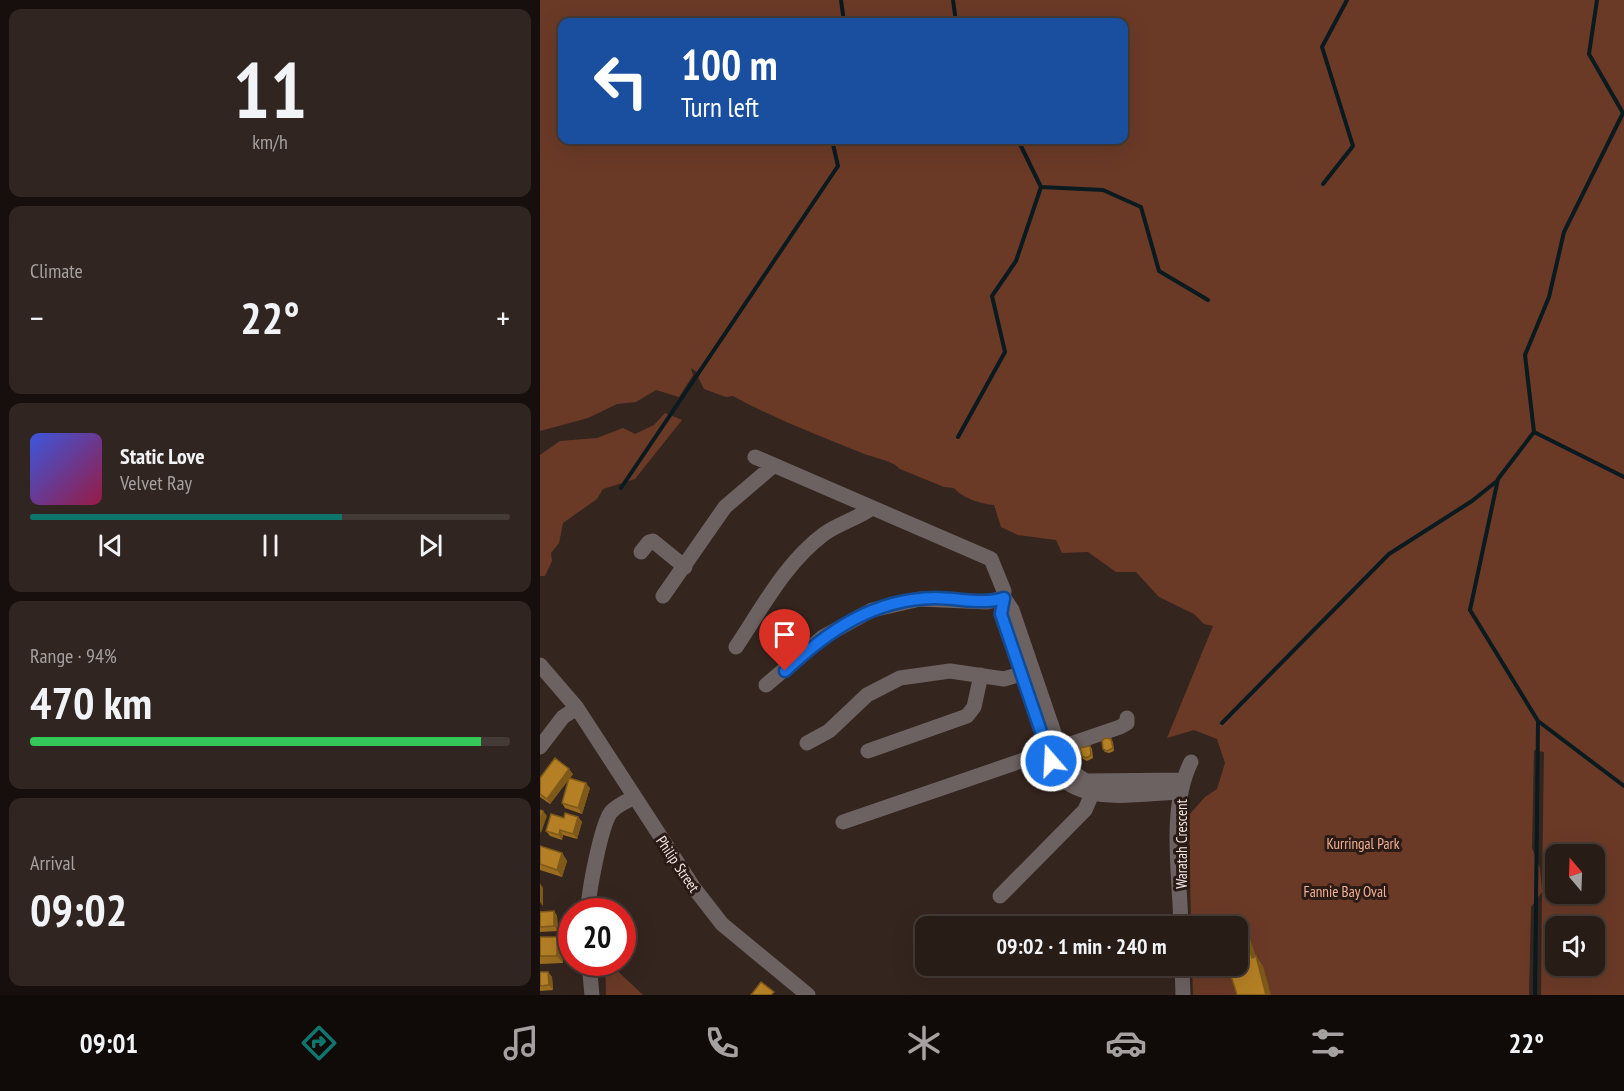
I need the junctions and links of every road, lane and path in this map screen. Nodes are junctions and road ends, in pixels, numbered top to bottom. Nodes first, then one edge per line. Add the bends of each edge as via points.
1 (755, 457) dead end
2 (774, 465) junction
3 (872, 508) junction
4 (641, 552) dead end
5 (685, 567) junction
6 (663, 596) dead end
7 (1004, 598) junction
8 (736, 647) dead end
9 (540, 665) edge
10 (1027, 672) junction
11 (981, 675) junction
12 (766, 685) dead end
13 (577, 708) junction
14 (1127, 718) dead end
15 (807, 744) dead end
16 (540, 747) edge
17 (1053, 750) junction
18 (868, 751) dead end
19 (1191, 762) dead end
20 (1182, 786) junction
21 (1094, 788) junction
22 (635, 797) junction
23 (843, 822) dead end
24 (1000, 896) dead end
25 (589, 898) edge
26 (1181, 916) edge
27 (590, 976) edge
28 (1182, 976) edge
29 (592, 995) edge
30 (808, 995) edge
31 (1183, 995) edge

1 - 2 street
2 - 3 street
2 - 5 street via 729,503
3 - 7 street via 991,559
3 - 8 street via 831,529 805,550
4 - 5 street via 653,541
5 - 6 street
7 - 10 street via 1012,610
7 - 12 street via 987,602 920,599 872,610 823,637
9 - 13 street, Philip Street
10 - 11 street via 1004,679
10 - 17 street
11 - 15 street via 938,671 891,681 867,695 829,730
11 - 18 street via 974,707 967,716
13 - 16 street via 563,717
13 - 22 street, Philip Street
14 - 17 street via 1125,724
17 - 21 street via 1072,772
17 - 23 street
19 - 20 street, Waratah Crescent
20 - 21 street
20 - 26 street, Waratah Crescent
21 - 24 street via 1085,810
22 - 25 street via 608,818
22 - 30 street, Philip Street via 722,924
27 - 29 street
28 - 31 street

